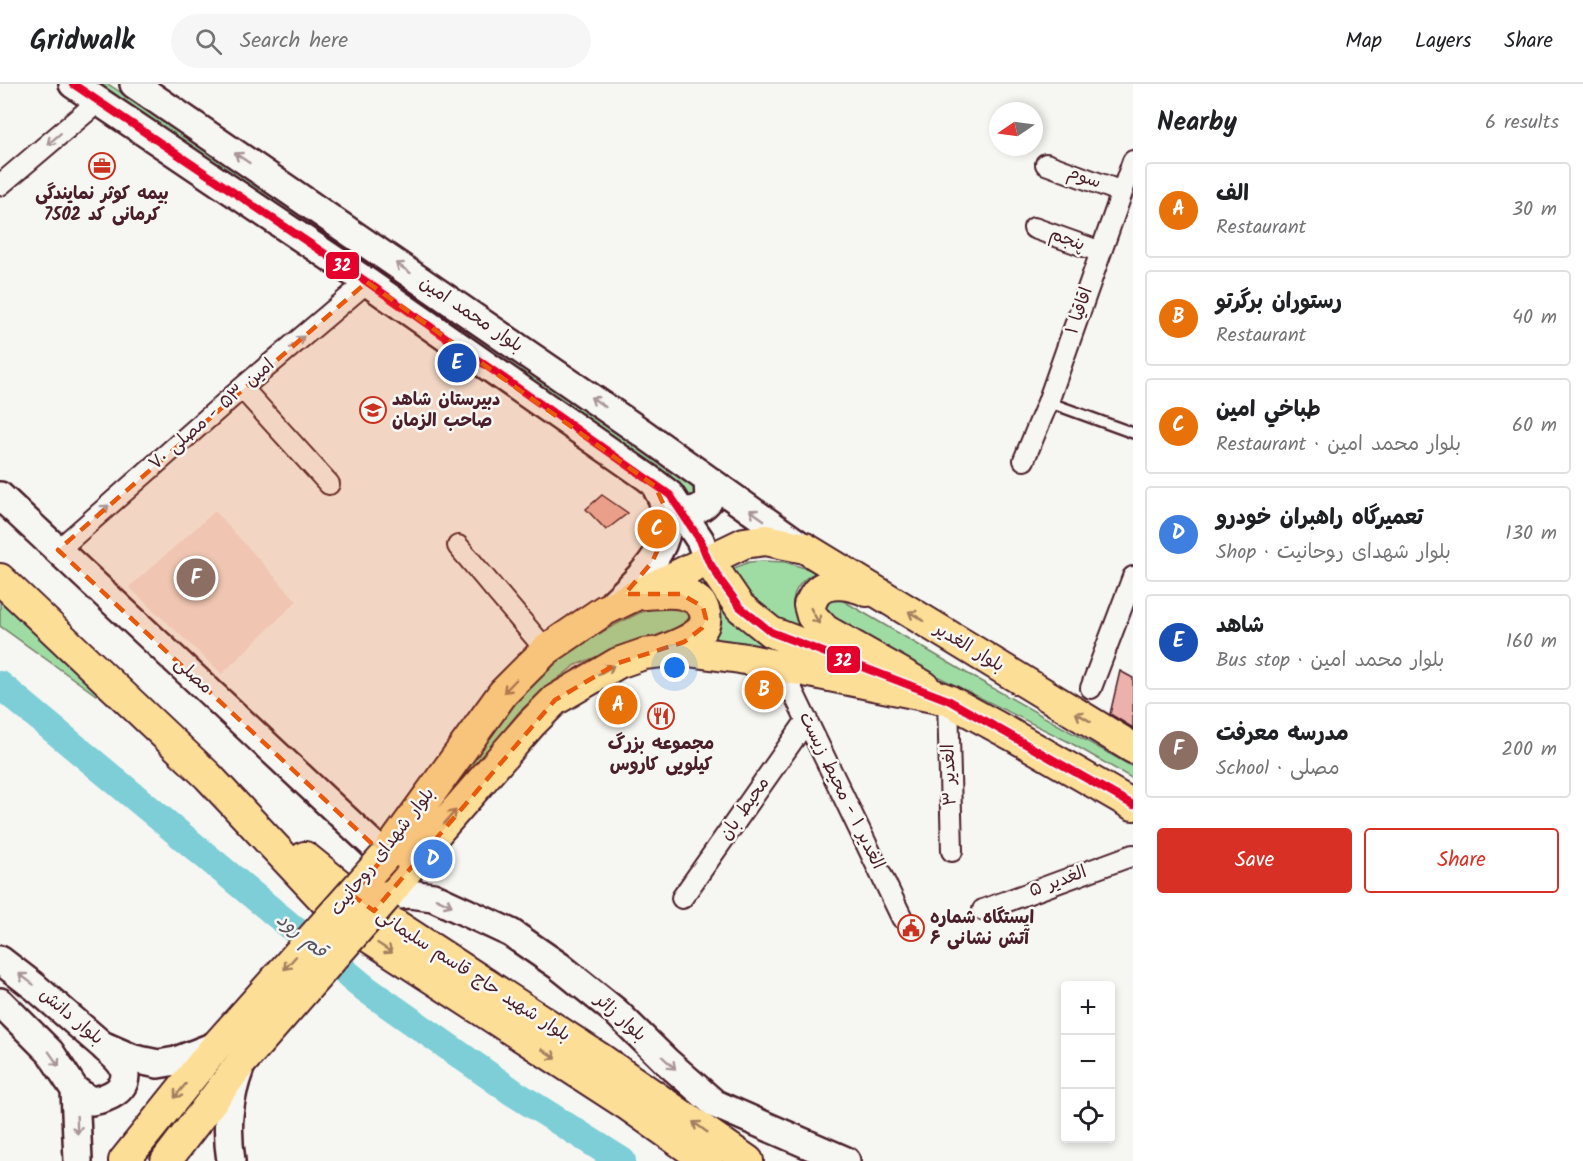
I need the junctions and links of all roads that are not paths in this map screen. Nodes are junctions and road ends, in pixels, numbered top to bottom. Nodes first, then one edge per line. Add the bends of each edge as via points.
1 (73, 84) edge
2 (149, 91) edge
3 (99, 102) junction
4 (1133, 161) edge
5 (1046, 164) dead end
6 (0, 185) edge
7 (1122, 192) junction
8 (1034, 228) dead end
9 (1101, 252) junction
10 (367, 282) junction
11 (242, 388) junction
12 (1048, 402) junction
13 (1133, 433) edge
14 (1024, 460) dead end
15 (648, 478) junction
16 (708, 480) junction
17 (329, 484) dead end
18 (0, 496) edge
19 (680, 510) junction
20 (458, 546) dead end
21 (805, 548) junction
22 (58, 550) junction
23 (708, 560) junction
24 (1133, 577) edge
25 (0, 579) edge
26 (639, 594) junction
27 (886, 598) junction
28 (605, 610) junction
29 (546, 650) junction
30 (660, 652) junction
31 (780, 665) junction
32 (1091, 688) dead end
33 (948, 700) junction
34 (807, 720) junction
35 (1133, 748) edge
36 (208, 776) junction
37 (1133, 805) edge
38 (952, 851) dead end
39 (1133, 855) edge
40 (385, 856) junction
41 (387, 896) junction
42 (682, 898) dead end
43 (983, 910) dead end
44 (902, 918) dead end
45 (0, 960) edge
46 (0, 1002) edge
47 (102, 1045) junction
48 (216, 1045) junction
49 (242, 1063) junction
50 (75, 1090) junction
51 (78, 1161) edge
52 (124, 1161) edge
53 (166, 1161) edge
54 (231, 1161) edge
55 (707, 1161) edge
56 (748, 1161) edge
57 (846, 1161) edge

1 - 3 main road, بلوار محمد امین
16 -> 2 main road, بلوار محمد امین
3 -> 6 street
3 - 10 main road, بلوار محمد امین
4 - 7 street, اقاقیا ۱
5 - 7 street, سوم
7 - 9 street, اقاقیا ۱
8 - 9 street, پنجم
9 - 12 street, اقاقیا ۱
11 -> 10 street, امین ۵۳ - مصلی ۷۰
10 - 15 main road, بلوار محمد امین
11 - 17 street
22 -> 11 street, امین ۵۳ - مصلی ۷۰
12 - 13 lane
12 - 14 street, اقاقیا ۱
15 - 19 main road, بلوار محمد امین via 670,495
15 - 28 main road via 662,497 668,528 652,562
16 - 19 main road via 709,500 704,507 689,512
21 -> 16 main road, بلوار محمد امین
18 - 22 main road, مصلی
19 - 23 main road, بلوار محمد امین
20 - 29 street
21 - 23 main road, بلوار شهدای روحانیت via 766,540 744,543
21 - 27 main road, بلوار الغدیر
22 - 40 main road, مصلی
23 - 26 main road, بلوار شهدای روحانیت
23 - 33 main road via 741,607 771,632
24 - 32 street
25 - 36 main road, بلوار شهید حاج قاسم سلیمانی
26 - 28 main road, بلوار شهدای روحانیت
26 - 30 main road via 681,594 703,606 706,619 702,628 684,642
27 -> 33 main road via 858,587 834,584 818,591 809,605 812,616 825,630
35 -> 27 main road, بلوار الغدیر
28 - 29 main road, بلوار شهدای روحانیت
29 -> 40 main road, بلوار شهدای روحانیت via 503,693
30 - 31 main road via 680,650
41 -> 30 main road, بلوار شهدای روحانیت via 438,831 555,700 618,663
31 - 33 main road
31 - 34 street, الغدیر ۱ - محیط زیست
33 - 37 main road
33 - 38 street, الغدیر ۳
34 - 42 street, محیط بان
34 - 44 street, الغدیر ۱ - محیط زیست
36 -> 55 main road, بلوار شهید حاج قاسم سلیمانی via 344,921
56 -> 36 main road, بلوار شهید حاج قاسم سلیمانی via 601,1059 362,903
39 - 43 street, الغدیر ۵
40 -> 48 main road, بلوار شهدای روحانیت, bridge
41 - 49 main road, بلوار شهدای روحانیت, bridge
41 -> 57 main road, بلوار زائر via 433,897 511,933 615,1011 715,1104
47 -> 45 main road, بلوار دانش
46 -> 50 main road, بلوار دانش via 50,1052
47 - 48 main road, بلوار دانش via 158,1064
47 - 50 main road via 123,1068 120,1089 109,1097 91,1101
48 -> 52 main road, بلوار شهدای روحانیت
49 - 53 main road, بلوار شهدای روحانیت
49 - 54 main road via 228,1110
50 -> 51 main road

